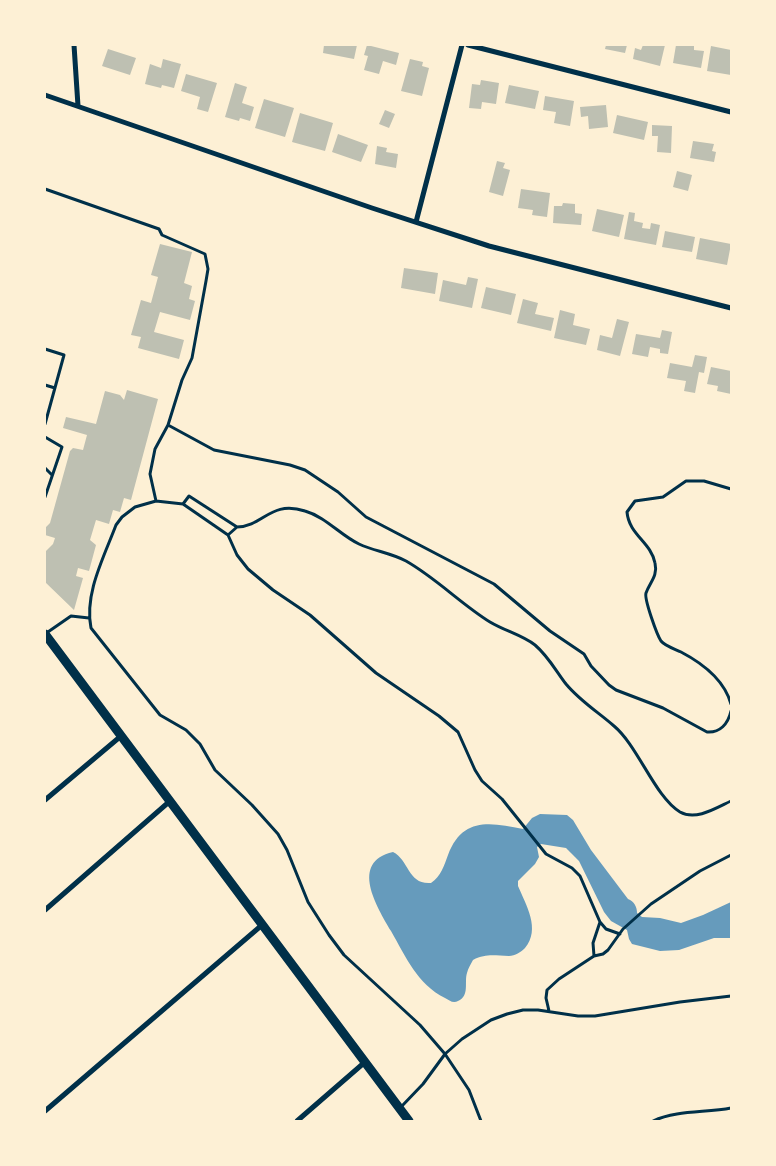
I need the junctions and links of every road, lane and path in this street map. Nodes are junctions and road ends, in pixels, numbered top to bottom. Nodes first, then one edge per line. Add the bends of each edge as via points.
1 (74, 45) edge
2 (462, 45) edge
3 (468, 45) edge
4 (45, 95) edge
5 (78, 106) junction
6 (731, 112) edge
7 (45, 189) edge
8 (416, 222) junction
9 (731, 308) edge
10 (45, 349) edge
11 (45, 385) edge
12 (55, 388) junction
13 (45, 423) edge
14 (168, 425) junction
15 (45, 437) edge
16 (45, 468) edge
17 (52, 476) junction
18 (731, 489) edge
19 (45, 497) edge
20 (156, 501) junction
21 (183, 504) junction
22 (210, 511) junction
23 (205, 519) junction
24 (237, 527) junction
25 (228, 535) junction
26 (89, 618) junction
27 (45, 634) edge
28 (731, 704) edge
29 (731, 711) edge
30 (121, 736) junction
31 (45, 800) edge
32 (170, 801) junction
33 (731, 801) edge
34 (731, 855) edge
35 (45, 910) edge
36 (600, 922) junction
37 (262, 925) junction
38 (620, 934) junction
39 (594, 956) junction
40 (731, 996) edge
41 (549, 1011) junction
42 (445, 1054) junction
43 (365, 1062) junction
44 (399, 1108) junction
45 (731, 1108) edge
46 (45, 1111) edge
47 (297, 1121) edge
48 (409, 1121) edge
49 (481, 1121) edge
50 (653, 1121) edge

1 - 5 street
2 - 8 street
3 - 6 street
4 - 5 street
5 - 8 street
7 - 14 lane via 159,229 162,235 205,254 207,281 192,358
8 - 9 street via 489,246
10 - 12 lane via 64,355
11 - 12 lane
12 - 13 lane
14 - 20 lane via 155,449 150,474
14 - 29 lane via 214,450 305,470 366,517 494,584 584,654 616,690 663,708 707,732 721,729
15 - 17 lane via 62,447
16 - 17 lane
17 - 19 lane
18 - 28 lane via 704,481 686,481 663,497 635,501 627,512 631,528 655,560 657,570 646,594 646,604 661,642 705,666
20 - 21 lane
20 - 26 lane via 135,507 116,525 91,595
21 - 22 lane via 189,496
21 - 23 lane
22 - 23 lane
22 - 24 lane
23 - 25 lane
24 - 25 lane
24 - 33 lane via 253,524 278,509 291,508 331,524 359,544 406,561 480,616 534,645 546,656 581,700 625,738 677,810 693,816
25 - 36 lane via 248,569 310,615 376,673 458,732 482,781 526,826 546,854 580,876
26 - 27 lane via 71,616
26 - 42 lane via 91,628 149,703 200,744 215,770 278,834 308,902 344,955 420,1025
27 - 30 main road
30 - 31 street
30 - 32 main road
32 - 35 street
32 - 37 main road
34 - 38 lane via 651,904
36 - 38 lane
36 - 39 lane via 593,944
37 - 43 main road
37 - 46 street
38 - 39 lane via 608,950
39 - 41 lane via 547,990
40 - 41 lane via 595,1016
41 - 42 lane via 523,1011 491,1020
42 - 44 lane
42 - 49 lane via 469,1090
43 - 44 main road
43 - 47 street
44 - 48 main road
45 - 50 lane via 675,1113

